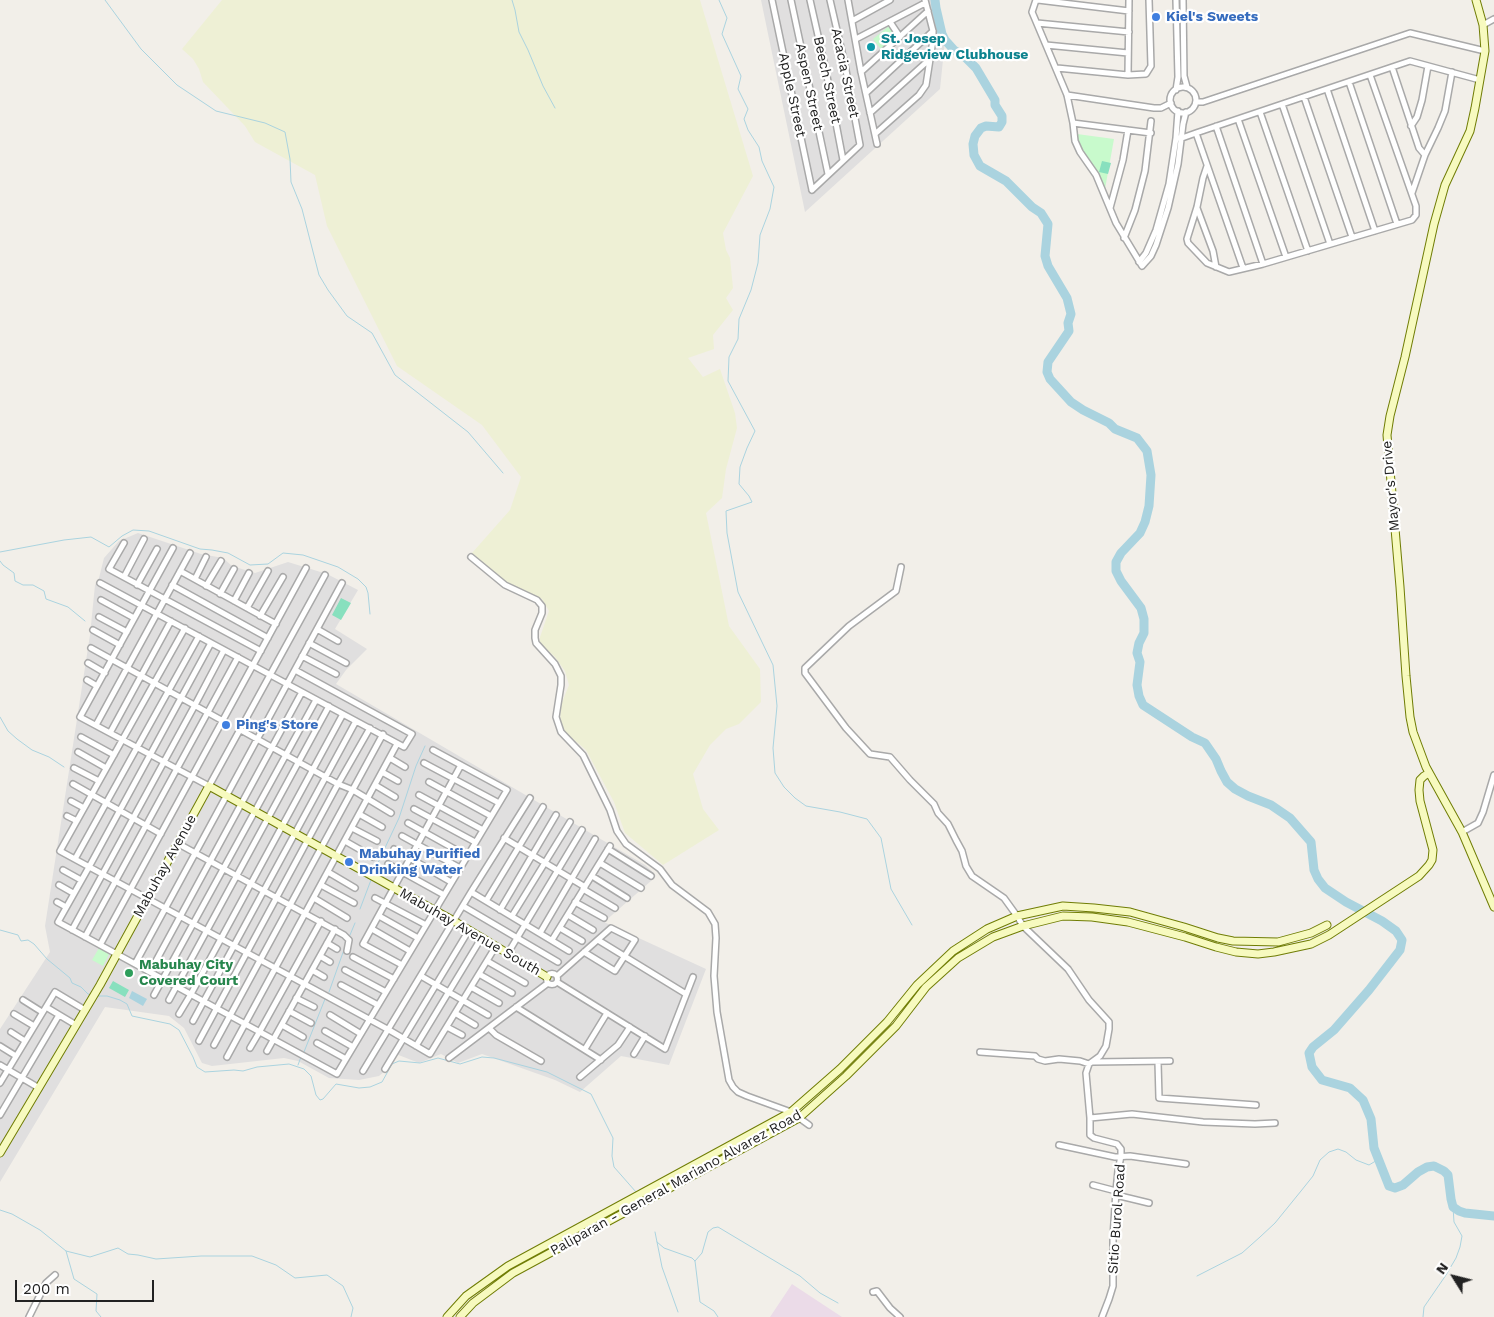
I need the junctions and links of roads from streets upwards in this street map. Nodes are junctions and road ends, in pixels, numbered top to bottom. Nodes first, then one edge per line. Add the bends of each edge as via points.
1 (772, 0) edge
2 (790, 0) edge
3 (810, 0) edge
4 (830, 0) edge
5 (890, 0) edge
6 (1037, 0) edge
7 (1129, 0) edge
8 (1149, 0) edge
9 (1176, 0) edge
10 (1183, 0) edge
11 (1476, 0) edge
12 (849, 1) edge
13 (925, 1) edge
14 (928, 11) junction
15 (1129, 11) junction
16 (1494, 19) edge
17 (852, 20) junction
18 (890, 22) junction
19 (1037, 23) junction
20 (1484, 25) junction
21 (933, 31) junction
22 (1128, 32) junction
23 (900, 37) junction
24 (856, 39) junction
25 (1046, 45) junction
26 (1485, 51) junction
27 (1128, 54) junction
28 (931, 58) junction
29 (1428, 66) junction
30 (1392, 67) junction
31 (1057, 68) junction
32 (861, 72) junction
33 (1452, 72) junction
34 (1128, 75) junction
35 (1370, 75) junction
36 (1480, 80) junction
37 (1349, 82) junction
38 (1187, 88) junction
39 (1176, 90) junction
40 (1326, 90) junction
41 (866, 93) junction
42 (1067, 95) junction
43 (1304, 97) junction
44 (1196, 102) junction
45 (1171, 103) junction
46 (1282, 104) junction
47 (1178, 111) junction
48 (1186, 112) junction
49 (1260, 112) junction
50 (870, 113) junction
51 (1238, 119) junction
52 (1152, 121) dead end
53 (1073, 123) junction
54 (1216, 126) junction
55 (1412, 126) junction
56 (1128, 130) junction
57 (1151, 133) junction
58 (1196, 133) junction
59 (875, 134) junction
60 (1179, 138) junction
61 (877, 144) dead end
62 (1426, 154) junction
63 (844, 160) junction
64 (1207, 166) junction
65 (828, 174) junction
66 (1411, 193) junction
67 (1197, 207) junction
68 (1109, 209) junction
69 (1397, 224) junction
70 (1375, 231) junction
71 (1352, 237) junction
72 (1124, 238) junction
73 (1330, 244) junction
74 (1308, 250) junction
75 (1286, 257) junction
76 (1263, 264) junction
77 (1216, 267) junction
78 (1243, 268) junction
79 (144, 539) dead end
80 (124, 544) dead end
81 (173, 548) dead end
82 (157, 549) dead end
83 (190, 553) dead end
84 (206, 557) dead end
85 (471, 558) dead end
86 (221, 561) dead end
87 (901, 567) dead end
88 (306, 568) dead end
89 (234, 569) dead end
90 (180, 571) junction
91 (268, 571) dead end
92 (250, 573) dead end
93 (325, 575) dead end
94 (124, 577) junction
95 (283, 577) dead end
96 (195, 579) junction
97 (100, 583) dead end
98 (342, 583) dead end
99 (137, 585) junction
100 (172, 585) junction
101 (206, 586) junction
102 (150, 591) junction
103 (220, 594) junction
104 (164, 599) junction
105 (101, 600) dead end
106 (234, 601) junction
107 (142, 605) junction
108 (247, 608) junction
109 (158, 614) junction
110 (260, 616) junction
111 (99, 617) dead end
112 (134, 618) junction
113 (171, 621) junction
114 (276, 624) junction
115 (185, 628) junction
116 (317, 629) junction
117 (93, 630) dead end
118 (127, 632) junction
119 (199, 636) junction
120 (268, 638) junction
121 (338, 641) dead end
122 (211, 643) junction
123 (309, 643) junction
124 (120, 645) junction
125 (91, 648) dead end
126 (224, 650) junction
127 (261, 651) junction
128 (302, 656) junction
129 (238, 657) junction
130 (112, 659) junction
131 (346, 662) dead end
132 (88, 664) dead end
133 (253, 666) junction
134 (128, 668) junction
135 (294, 670) junction
136 (105, 673) junction
137 (270, 674) junction
138 (336, 674) dead end
139 (141, 676) junction
140 (86, 680) dead end
141 (154, 683) junction
142 (287, 684) junction
143 (97, 686) junction
144 (169, 690) junction
145 (302, 692) junction
146 (182, 698) junction
147 (316, 700) junction
148 (195, 705) junction
149 (329, 706) junction
150 (208, 712) junction
151 (342, 714) junction
152 (223, 721) junction
153 (356, 721) junction
154 (96, 725) junction
155 (370, 728) junction
156 (240, 729) junction
157 (110, 733) junction
158 (383, 734) junction
159 (81, 736) dead end
160 (257, 739) junction
161 (122, 740) junction
162 (397, 744) junction
163 (271, 747) junction
164 (137, 748) junction
165 (433, 750) dead end
166 (78, 752) dead end
167 (150, 754) junction
168 (285, 754) junction
169 (114, 755) junction
170 (390, 758) junction
171 (164, 762) junction
172 (299, 762) junction
173 (424, 763) dead end
174 (461, 765) junction
175 (405, 767) dead end
176 (74, 768) dead end
177 (106, 768) junction
178 (177, 769) junction
179 (312, 769) junction
180 (382, 772) junction
181 (1429, 773) junction
182 (1494, 775) edge
183 (192, 777) junction
184 (326, 777) junction
185 (454, 779) junction
186 (99, 781) junction
187 (398, 781) dead end
188 (429, 782) dead end
189 (73, 784) dead end
190 (338, 784) junction
191 (375, 785) junction
192 (209, 786) junction
193 (353, 790) junction
194 (447, 792) junction
195 (419, 794) dead end
196 (92, 795) junction
197 (226, 795) junction
198 (395, 797) dead end
199 (530, 798) dead end
200 (367, 800) junction
201 (71, 801) dead end
202 (105, 803) junction
203 (499, 803) junction
204 (241, 804) junction
205 (439, 806) junction
206 (543, 807) dead end
207 (84, 808) junction
208 (414, 809) dead end
209 (119, 811) junction
210 (254, 811) junction
211 (391, 813) dead end
212 (359, 814) junction
213 (556, 815) dead end
214 (68, 816) dead end
215 (491, 816) junction
216 (133, 818) junction
217 (268, 818) junction
218 (432, 818) junction
219 (77, 821) junction
220 (570, 822) dead end
221 (408, 823) dead end
222 (146, 826) junction
223 (281, 826) junction
224 (382, 827) dead end
225 (352, 828) junction
226 (483, 830) junction
227 (582, 830) dead end
228 (424, 832) junction
229 (1462, 832) junction
230 (161, 834) junction
231 (295, 834) junction
232 (402, 836) dead end
233 (504, 838) junction
234 (595, 839) dead end
235 (308, 840) junction
236 (345, 841) junction
237 (377, 841) dead end
238 (475, 842) junction
239 (177, 843) junction
240 (417, 846) junction
241 (519, 847) junction
242 (320, 848) junction
243 (394, 849) dead end
244 (195, 852) junction
245 (532, 855) junction
246 (336, 856) junction
247 (467, 856) junction
248 (373, 857) dead end
249 (410, 858) junction
250 (74, 859) junction
251 (210, 861) junction
252 (545, 862) junction
253 (600, 863) junction
254 (388, 864) dead end
255 (90, 867) junction
256 (224, 868) junction
257 (460, 868) junction
258 (63, 870) dead end
259 (558, 870) junction
260 (328, 872) junction
261 (402, 872) junction
262 (103, 874) junction
263 (237, 875) junction
264 (592, 876) junction
265 (651, 876) dead end
266 (571, 878) junction
267 (81, 880) junction
268 (116, 881) junction
269 (451, 882) junction
270 (250, 883) junction
271 (321, 885) junction
272 (60, 886) dead end
273 (355, 888) dead end
274 (394, 888) junction
275 (584, 888) junction
276 (641, 888) dead end
277 (131, 889) junction
278 (264, 890) junction
279 (471, 892) junction
280 (73, 893) junction
281 (444, 895) junction
282 (277, 897) junction
283 (148, 898) junction
284 (314, 898) junction
285 (375, 898) dead end
286 (627, 898) dead end
287 (486, 901) junction
288 (57, 902) dead end
289 (576, 902) junction
290 (354, 903) dead end
291 (386, 903) junction
292 (291, 905) junction
293 (463, 906) junction
294 (66, 907) junction
295 (165, 908) junction
296 (615, 908) dead end
297 (1494, 908) edge
298 (434, 910) junction
299 (500, 910) junction
300 (306, 913) junction
301 (568, 915) junction
302 (180, 916) junction
303 (378, 916) junction
304 (512, 916) junction
305 (1017, 916) junction
306 (348, 918) dead end
307 (604, 918) dead end
308 (321, 921) junction
309 (454, 921) junction
310 (194, 924) junction
311 (426, 925) junction
312 (526, 925) junction
313 (1327, 925) dead end
314 (1023, 926) junction
315 (560, 928) junction
316 (335, 929) junction
317 (372, 929) junction
318 (72, 930) junction
319 (469, 930) junction
320 (593, 930) dead end
321 (207, 931) junction
322 (540, 933) junction
323 (85, 937) junction
324 (482, 937) junction
325 (221, 938) junction
326 (418, 938) junction
327 (517, 938) junction
328 (552, 940) junction
329 (598, 940) junction
330 (582, 941) dead end
331 (327, 943) junction
332 (100, 945) junction
333 (234, 946) junction
334 (496, 946) junction
335 (337, 949) dead end
336 (347, 951) dead end
337 (410, 951) junction
338 (569, 951) dead end
339 (584, 952) junction
340 (247, 953) junction
341 (508, 953) junction
342 (118, 954) junction
343 (320, 956) junction
344 (353, 957) dead end
345 (625, 957) junction
346 (261, 960) junction
347 (487, 961) junction
348 (330, 962) dead end
349 (558, 962) dead end
350 (135, 964) junction
351 (402, 966) junction
352 (276, 968) junction
353 (312, 970) junction
354 (345, 970) dead end
355 (150, 972) junction
356 (479, 974) junction
357 (421, 976) junction
358 (557, 976) junction
359 (290, 977) junction
360 (324, 977) dead end
361 (693, 977) dead end
362 (162, 978) junction
363 (394, 979) junction
364 (548, 980) junction
365 (557, 982) junction
366 (525, 983) dead end
367 (304, 984) junction
368 (341, 985) dead end
369 (435, 985) junction
370 (177, 987) junction
371 (471, 987) junction
372 (386, 992) junction
373 (449, 992) junction
374 (512, 993) dead end
375 (191, 994) junction
376 (686, 994) junction
377 (154, 995) dead end
378 (296, 998) junction
379 (23, 1000) dead end
380 (169, 1000) dead end
381 (463, 1000) junction
382 (204, 1001) junction
383 (499, 1003) dead end
384 (378, 1005) junction
385 (314, 1007) dead end
386 (217, 1008) junction
387 (516, 1008) junction
388 (44, 1010) junction
389 (85, 1010) junction
390 (289, 1011) junction
391 (455, 1013) junction
392 (607, 1013) junction
393 (14, 1014) dead end
394 (179, 1014) dead end
395 (60, 1015) junction
396 (231, 1015) junction
397 (330, 1015) dead end
398 (488, 1016) dead end
399 (370, 1019) junction
400 (193, 1021) dead end
401 (311, 1023) dead end
402 (76, 1024) junction
403 (246, 1024) junction
404 (282, 1025) junction
405 (475, 1025) dead end
406 (34, 1026) junction
407 (447, 1026) junction
408 (630, 1027) junction
409 (489, 1028) junction
410 (389, 1030) junction
411 (260, 1031) junction
412 (324, 1031) dead end
413 (11, 1032) dead end
414 (361, 1034) junction
415 (462, 1035) dead end
416 (645, 1036) junction
417 (303, 1037) dead end
418 (403, 1038) junction
419 (274, 1039) junction
420 (25, 1041) junction
421 (199, 1041) dead end
422 (317, 1043) dead end
423 (214, 1045) dead end
424 (0, 1046) edge
425 (416, 1046) junction
426 (353, 1047) junction
427 (250, 1048) dead end
428 (585, 1050) junction
429 (266, 1051) dead end
430 (980, 1052) dead end
431 (634, 1054) dead end
432 (16, 1056) junction
433 (227, 1057) dead end
434 (449, 1058) dead end
435 (346, 1059) junction
436 (601, 1060) junction
437 (541, 1061) dead end
438 (1170, 1061) dead end
439 (1158, 1062) junction
440 (1091, 1063) junction
441 (0, 1065) edge
442 (385, 1069) dead end
443 (8, 1070) junction
444 (363, 1071) dead end
445 (580, 1077) dead end
446 (22, 1078) junction
447 (0, 1083) edge
448 (38, 1088) junction
449 (1256, 1105) dead end
450 (791, 1112) junction
451 (0, 1115) edge
452 (799, 1118) junction
453 (1090, 1118) junction
454 (1275, 1123) dead end
455 (808, 1125) dead end
456 (1059, 1145) dead end
457 (0, 1152) edge
458 (1122, 1156) junction
459 (1186, 1164) dead end
460 (1093, 1185) dead end
461 (1116, 1193) junction
462 (1149, 1203) dead end
463 (55, 1275) dead end
464 (873, 1292) dead end
465 (29, 1317) edge
466 (447, 1317) edge
467 (460, 1317) edge
468 (900, 1317) edge
469 (1102, 1317) edge

1 - 65 street, Apple Street via 812,190
2 - 65 street, Aspen Street
3 - 63 street, Beech Street
4 - 63 street, Acacia Street via 860,146
5 - 17 street
6 - 15 street
6 - 19 street via 1032,12
7 - 15 street
8 - 34 street via 1151,66 1144,75
9 - 39 street
10 - 38 street
11 - 20 street, Mayor's Drive
12 - 17 street
13 - 14 street
13 - 18 street
14 - 21 street
14 - 23 street
15 - 22 street
16 - 20 street
17 - 24 street
18 - 23 street
18 - 24 street
19 - 22 street
19 - 25 street
20 - 26 street, Mayor's Drive
21 - 28 street
21 - 41 street
22 - 27 street
23 - 32 street
24 - 32 street
25 - 27 street
25 - 31 street
26 - 36 street, Mayor's Drive
26 - 44 street via 1410,33
27 - 34 street
28 - 50 street
28 - 59 street via 924,88 919,95
29 - 30 street via 1410,61
29 - 33 street
29 - 55 street via 1422,100
30 - 35 street
30 - 55 street
31 - 34 street
31 - 42 street
32 - 41 street
33 - 36 street
33 - 62 street via 1445,111
35 - 37 street
35 - 66 street
36 - 181 street, Mayor's Drive via 1470,130 1445,185 1434,224 1387,435 1410,717
37 - 40 street
37 - 69 street
38 - 39 street
38 - 44 street via 1194,92
39 - 45 street via 1171,96
40 - 43 street
40 - 70 street
41 - 50 street
42 - 45 street via 1154,108
42 - 53 street
43 - 46 street
43 - 71 street
44 - 48 street
45 - 47 street
46 - 49 street
46 - 73 street
47 - 48 street
47 - 60 street
48 - 60 street
49 - 51 street
49 - 74 street
50 - 59 street
51 - 54 street
51 - 75 street
52 - 57 street
53 - 56 street
53 - 68 street via 1075,141 1096,175
54 - 58 street
54 - 76 street
55 - 62 street via 1419,148
56 - 57 street
56 - 68 street via 1124,160
57 - 72 street via 1145,171
58 - 60 street
58 - 64 street
59 - 61 street
60 - 72 street via 1158,222 1139,262
62 - 66 street
63 - 65 street
64 - 67 street
64 - 78 street
66 - 69 street via 1416,215 1412,220
67 - 77 street
67 - 77 street via 1188,243 1207,263
68 - 72 street
69 - 70 street
70 - 71 street
71 - 73 street
73 - 74 street
74 - 75 street
75 - 76 street
76 - 78 street
77 - 78 street via 1229,272
79 - 94 street
80 - 94 street via 109,569
81 - 102 street
82 - 99 street
83 - 90 street
84 - 96 street
85 - 450 street via 505,585 537,600 542,606 534,638 561,676 556,717 562,732 583,755 626,844 708,912 715,924 717,1012 729,1080 738,1092
86 - 101 street
87 - 305 street via 896,591 850,626 805,668 805,673 870,754 890,757 934,804 948,824 972,876 1004,898
88 - 114 street
89 - 103 street
90 - 96 street
90 - 100 street
91 - 108 street
92 - 106 street
93 - 137 street, Mabuhay Avenue
94 - 99 street
95 - 110 street
96 - 101 street
97 - 107 street
98 - 116 street
99 - 102 street
100 - 104 street
100 - 120 street
101 - 103 street
102 - 104 street
102 - 107 street
103 - 106 street
104 - 109 street
104 - 127 street
105 - 112 street
106 - 108 street
107 - 109 street
107 - 112 street
108 - 110 street
109 - 113 street
109 - 134 street
110 - 114 street
111 - 118 street
112 - 118 street
113 - 115 street
113 - 139 street
114 - 120 street
115 - 119 street
115 - 141 street
116 - 121 street
116 - 123 street
117 - 124 street
118 - 124 street
119 - 122 street
119 - 144 street
120 - 127 street
122 - 126 street
122 - 146 street
123 - 128 street
123 - 131 street
124 - 130 street
125 - 130 street
126 - 129 street
126 - 148 street
127 - 133 street
128 - 135 street
128 - 138 street
129 - 133 street
129 - 150 street
130 - 134 street
130 - 136 street
132 - 136 street
133 - 137 street
133 - 152 street
134 - 139 street
134 - 154 street
135 - 142 street
135 - 162 street via 412,734 404,747
136 - 143 street
137 - 142 street
137 - 156 street, Mabuhay Avenue
139 - 141 street
139 - 157 street
140 - 143 street
141 - 144 street
141 - 161 street
142 - 145 street
142 - 160 street
143 - 154 street via 80,717
144 - 146 street
144 - 164 street
145 - 147 street
145 - 163 street
146 - 148 street
146 - 167 street
147 - 149 street
147 - 168 street
148 - 150 street
148 - 171 street
149 - 151 street
149 - 172 street
150 - 152 street
150 - 178 street
151 - 153 street
151 - 179 street
152 - 183 street
153 - 155 street
153 - 184 street
154 - 157 street
155 - 158 street
155 - 190 street
156 - 160 street
156 - 192 street, Mabuhay Avenue
157 - 161 street
158 - 162 street
158 - 193 street
159 - 169 street
160 - 163 street
160 - 197 street
161 - 164 street
161 - 169 street
162 - 170 street
163 - 168 street
163 - 204 street
164 - 167 street
164 - 202 street
165 - 174 street
166 - 177 street
167 - 171 street
167 - 209 street
168 - 172 street
168 - 210 street
169 - 177 street
170 - 175 street
170 - 180 street
171 - 178 street
171 - 216 street
172 - 179 street
172 - 217 street
173 - 185 street
174 - 185 street
174 - 203 street via 507,790
176 - 186 street
177 - 186 street
178 - 183 street
178 - 222 street
179 - 184 street
179 - 223 street
180 - 187 street
180 - 191 street
181 - 229 street, Mayor's Drive
181 - 314 street, Paliparan - General Mariano Alvarez Road via 1420,780 1419,790 1433,850 1429,865 1419,876 1311,944 1258,954 1236,952 1128,922 1092,917 1063,916
182 - 229 street via 1478,823
183 - 192 street
183 - 230 street
184 - 190 street
184 - 231 street
185 - 194 street
185 - 203 street
186 - 196 street
188 - 194 street
189 - 196 street
190 - 193 street
190 - 235 street
191 - 198 street
191 - 200 street
192 - 197 street, Mabuhay Avenue South
192 - 239 street, Mabuhay Avenue
193 - 200 street
193 - 242 street
194 - 205 street
194 - 215 street
195 - 205 street
196 - 202 street
196 - 207 street
197 - 204 street, Mabuhay Avenue South
197 - 244 street
199 - 233 street
200 - 211 street
200 - 212 street
201 - 207 street
202 - 209 street
202 - 250 street
203 - 215 street
204 - 210 street, Mabuhay Avenue South
204 - 251 street
205 - 218 street
205 - 226 street
206 - 241 street
207 - 219 street
208 - 218 street
209 - 216 street
209 - 255 street
210 - 217 street, Mabuhay Avenue South
210 - 256 street
212 - 224 street
212 - 225 street
213 - 245 street
214 - 219 street
215 - 226 street
216 - 222 street
216 - 262 street
217 - 223 street, Mabuhay Avenue South
217 - 263 street
218 - 228 street
218 - 238 street
219 - 250 street via 60,851
220 - 252 street
221 - 228 street
222 - 230 street
222 - 268 street
223 - 231 street, Mabuhay Avenue South
223 - 270 street
225 - 236 street
225 - 237 street
226 - 238 street
227 - 259 street
228 - 240 street
228 - 247 street
229 - 297 street, Mayor's Drive
230 - 277 street
231 - 235 street, Mabuhay Avenue South
231 - 278 street
232 - 240 street
233 - 241 street
233 - 279 street
234 - 266 street
235 - 242 street, Mabuhay Avenue South
235 - 282 street
236 - 246 street
236 - 248 street
238 - 247 street
239 - 244 street
239 - 283 street, Mabuhay Avenue
240 - 249 street
240 - 257 street
241 - 245 street
241 - 287 street
242 - 246 street, Mabuhay Avenue South
242 - 292 street
243 - 249 street
244 - 251 street
244 - 295 street
245 - 252 street
245 - 299 street
246 - 260 street
246 - 274 street, Mabuhay Avenue South
247 - 257 street
249 - 261 street
249 - 269 street
250 - 255 street
251 - 256 street
251 - 302 street
252 - 259 street
252 - 304 street
253 - 264 street
253 - 265 street via 609,848
253 - 276 street
254 - 261 street
255 - 262 street
255 - 267 street
256 - 263 street
256 - 310 street
257 - 269 street
258 - 267 street
259 - 266 street
259 - 312 street
260 - 271 street
260 - 273 street
261 - 274 street
261 - 281 street
262 - 268 street
262 - 318 street
263 - 270 street
263 - 321 street
264 - 275 street
264 - 286 street
266 - 275 street
266 - 322 street
267 - 280 street
268 - 277 street
268 - 323 street
269 - 281 street
270 - 278 street
270 - 325 street
271 - 284 street
271 - 290 street
272 - 280 street
274 - 291 street
274 - 298 street, Mabuhay Avenue South
275 - 289 street
275 - 296 street
277 - 283 street
277 - 332 street
278 - 282 street
278 - 333 street
279 - 287 street
279 - 293 street
280 - 294 street
281 - 298 street
282 - 292 street
282 - 340 street
283 - 295 street
283 - 342 street, Mabuhay Avenue
284 - 300 street
284 - 306 street
285 - 291 street
287 - 299 street
288 - 294 street
289 - 301 street
289 - 307 street
291 - 303 street
291 - 311 street
292 - 300 street
292 - 346 street
293 - 309 street
293 - 327 street
294 - 318 street via 58,922
295 - 302 street
295 - 350 street
298 - 309 street, Mabuhay Avenue South
298 - 311 street
299 - 304 street
300 - 308 street
300 - 352 street
301 - 315 street
301 - 320 street
302 - 310 street
302 - 355 street
303 - 317 street
303 - 326 street
304 - 312 street
305 - 313 street, Paliparan - General Mariano Alvarez Road via 1063,906 1130,912 1233,941 1278,942
305 - 314 street
305 - 450 street, Paliparan - General Mariano Alvarez Road via 987,929 953,951 840,1069
308 - 316 street
308 - 359 street
309 - 319 street, Mabuhay Avenue South
309 - 357 street
310 - 321 street
310 - 362 street
311 - 326 street
312 - 322 street
312 - 327 street
314 - 440 street via 1068,969 1088,1000 1109,1022 1106,1046
314 - 452 street, Paliparan - General Mariano Alvarez Road via 993,937 958,958 926,987 896,1026
315 - 328 street
315 - 330 street
316 - 331 street
316 - 336 street via 349,940
317 - 337 street
317 - 351 street via 363,944
318 - 323 street
319 - 324 street, Mabuhay Avenue South
319 - 369 street
321 - 325 street
321 - 370 street
322 - 328 street
323 - 332 street
324 - 334 street, Mabuhay Avenue South
324 - 373 street
325 - 333 street
325 - 375 street
326 - 337 street
327 - 341 street
327 - 349 street
328 - 338 street
329 - 339 street
329 - 345 street
329 - 345 street via 611,928 635,940
331 - 335 street
331 - 343 street
332 - 342 street
333 - 340 street
333 - 382 street
334 - 341 street, Mabuhay Avenue South
334 - 347 street
337 - 351 street
339 - 345 street via 615,971
339 - 358 street
340 - 346 street
340 - 386 street
341 - 364 street, Mabuhay Avenue South
342 - 350 street
342 - 389 street, Mabuhay Avenue
343 - 348 street
343 - 353 street
344 - 363 street
345 - 376 street
346 - 352 street
346 - 396 street
347 - 356 street
347 - 366 street
350 - 355 street
351 - 363 street
352 - 359 street
352 - 403 street
353 - 360 street
353 - 367 street
354 - 372 street
355 - 362 street
356 - 371 street
356 - 374 street
357 - 369 street
357 - 410 street
358 - 364 street via 552,974
358 - 365 street
359 - 367 street
359 - 411 street
361 - 376 street
362 - 370 street
362 - 377 street
363 - 372 street
364 - 365 street via 552,985
364 - 387 street
365 - 392 street
367 - 378 street
367 - 399 street
368 - 384 street
369 - 373 street
369 - 418 street
370 - 375 street
370 - 380 street
371 - 381 street
371 - 383 street
372 - 384 street
373 - 381 street
373 - 425 street
375 - 382 street
375 - 394 street
376 - 416 street via 665,1048
378 - 385 street
378 - 390 street
379 - 388 street
381 - 391 street
381 - 398 street
382 - 386 street
382 - 400 street
384 - 399 street
386 - 396 street
386 - 421 street
387 - 409 street
387 - 428 street
388 - 389 street via 55,992
388 - 395 street
388 - 406 street
389 - 402 street, Mabuhay Avenue
390 - 401 street
390 - 404 street
391 - 405 street
391 - 407 street
392 - 408 street
392 - 428 street
393 - 406 street
395 - 402 street
395 - 446 street
396 - 403 street
396 - 423 street
397 - 414 street
399 - 410 street
399 - 414 street
402 - 448 street, Mabuhay Avenue
403 - 411 street
403 - 433 street
404 - 417 street
404 - 419 street
406 - 420 street
407 - 415 street
407 - 425 street via 430,1054
408 - 416 street
408 - 436 street via 618,1045
409 - 434 street
409 - 437 street
410 - 418 street
410 - 444 street
411 - 419 street
411 - 427 street
412 - 426 street
413 - 420 street
414 - 426 street
416 - 431 street
418 - 425 street
418 - 442 street
419 - 429 street
419 - 435 street via 337,1074
420 - 432 street
422 - 435 street
424 - 432 street
426 - 435 street
428 - 436 street
430 - 440 street via 1035,1056 1045,1062 1059,1059
432 - 443 street
436 - 445 street
438 - 439 street
439 - 440 street
439 - 449 street via 1158,1096 1161,1099
440 - 453 street, Sitio Burol Road via 1086,1073
441 - 443 street
443 - 446 street
443 - 447 street
446 - 448 street
446 - 451 street
448 - 457 street, Mabuhay Avenue
450 - 452 street
450 - 466 street, Paliparan - General Mariano Alvarez Road via 508,1266 466,1296
452 - 455 street
452 - 467 street, Paliparan - General Mariano Alvarez Road via 513,1272
453 - 454 street via 1132,1114 1203,1122
453 - 458 street, Sitio Burol Road via 1090,1135 1117,1144
456 - 458 street
458 - 459 street
458 - 461 street, Sitio Burol Road
460 - 461 street
461 - 462 street
461 - 469 street, Sitio Burol Road via 1113,1286
463 - 465 street via 46,1283
464 - 468 street via 877,1291

